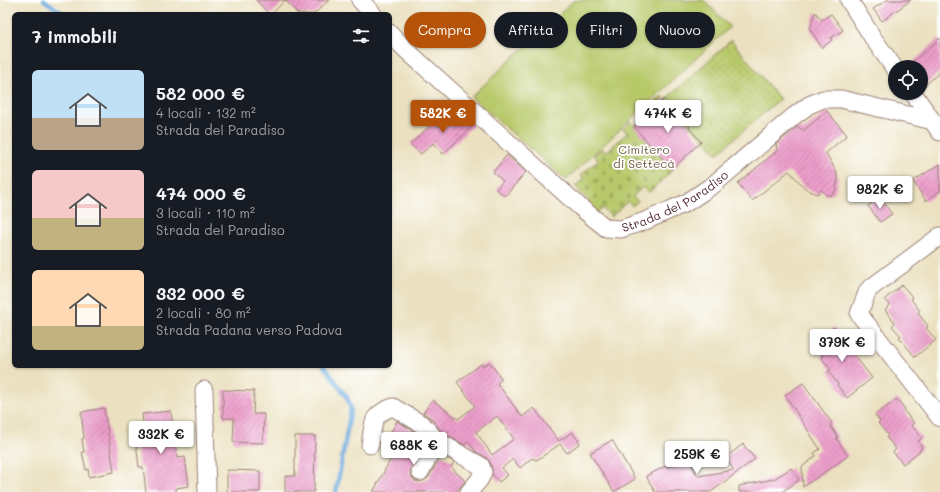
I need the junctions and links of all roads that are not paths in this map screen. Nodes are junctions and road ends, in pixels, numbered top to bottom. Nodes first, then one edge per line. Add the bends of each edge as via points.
1 (360, 0) edge
2 (849, 0) edge
3 (371, 12) edge
4 (392, 35) edge
5 (889, 60) edge
6 (917, 100) edge
7 (936, 127) edge
8 (940, 236) edge
9 (204, 390) dead end
10 (940, 418) edge
11 (437, 441) junction
12 (370, 445) dead end
13 (420, 472) dead end
14 (208, 492) edge
15 (469, 492) edge

1 - 3 street
2 - 5 street
4 - 7 street, Strada del Paradiso via 606,228 621,228 646,221 686,203 713,185 794,116 823,99 841,99
6 - 7 street
8 - 10 street via 868,290 859,314
9 - 14 street
11 - 12 street via 424,425 393,407 382,411 375,418
11 - 13 street
11 - 15 street via 481,466 483,472 480,479

